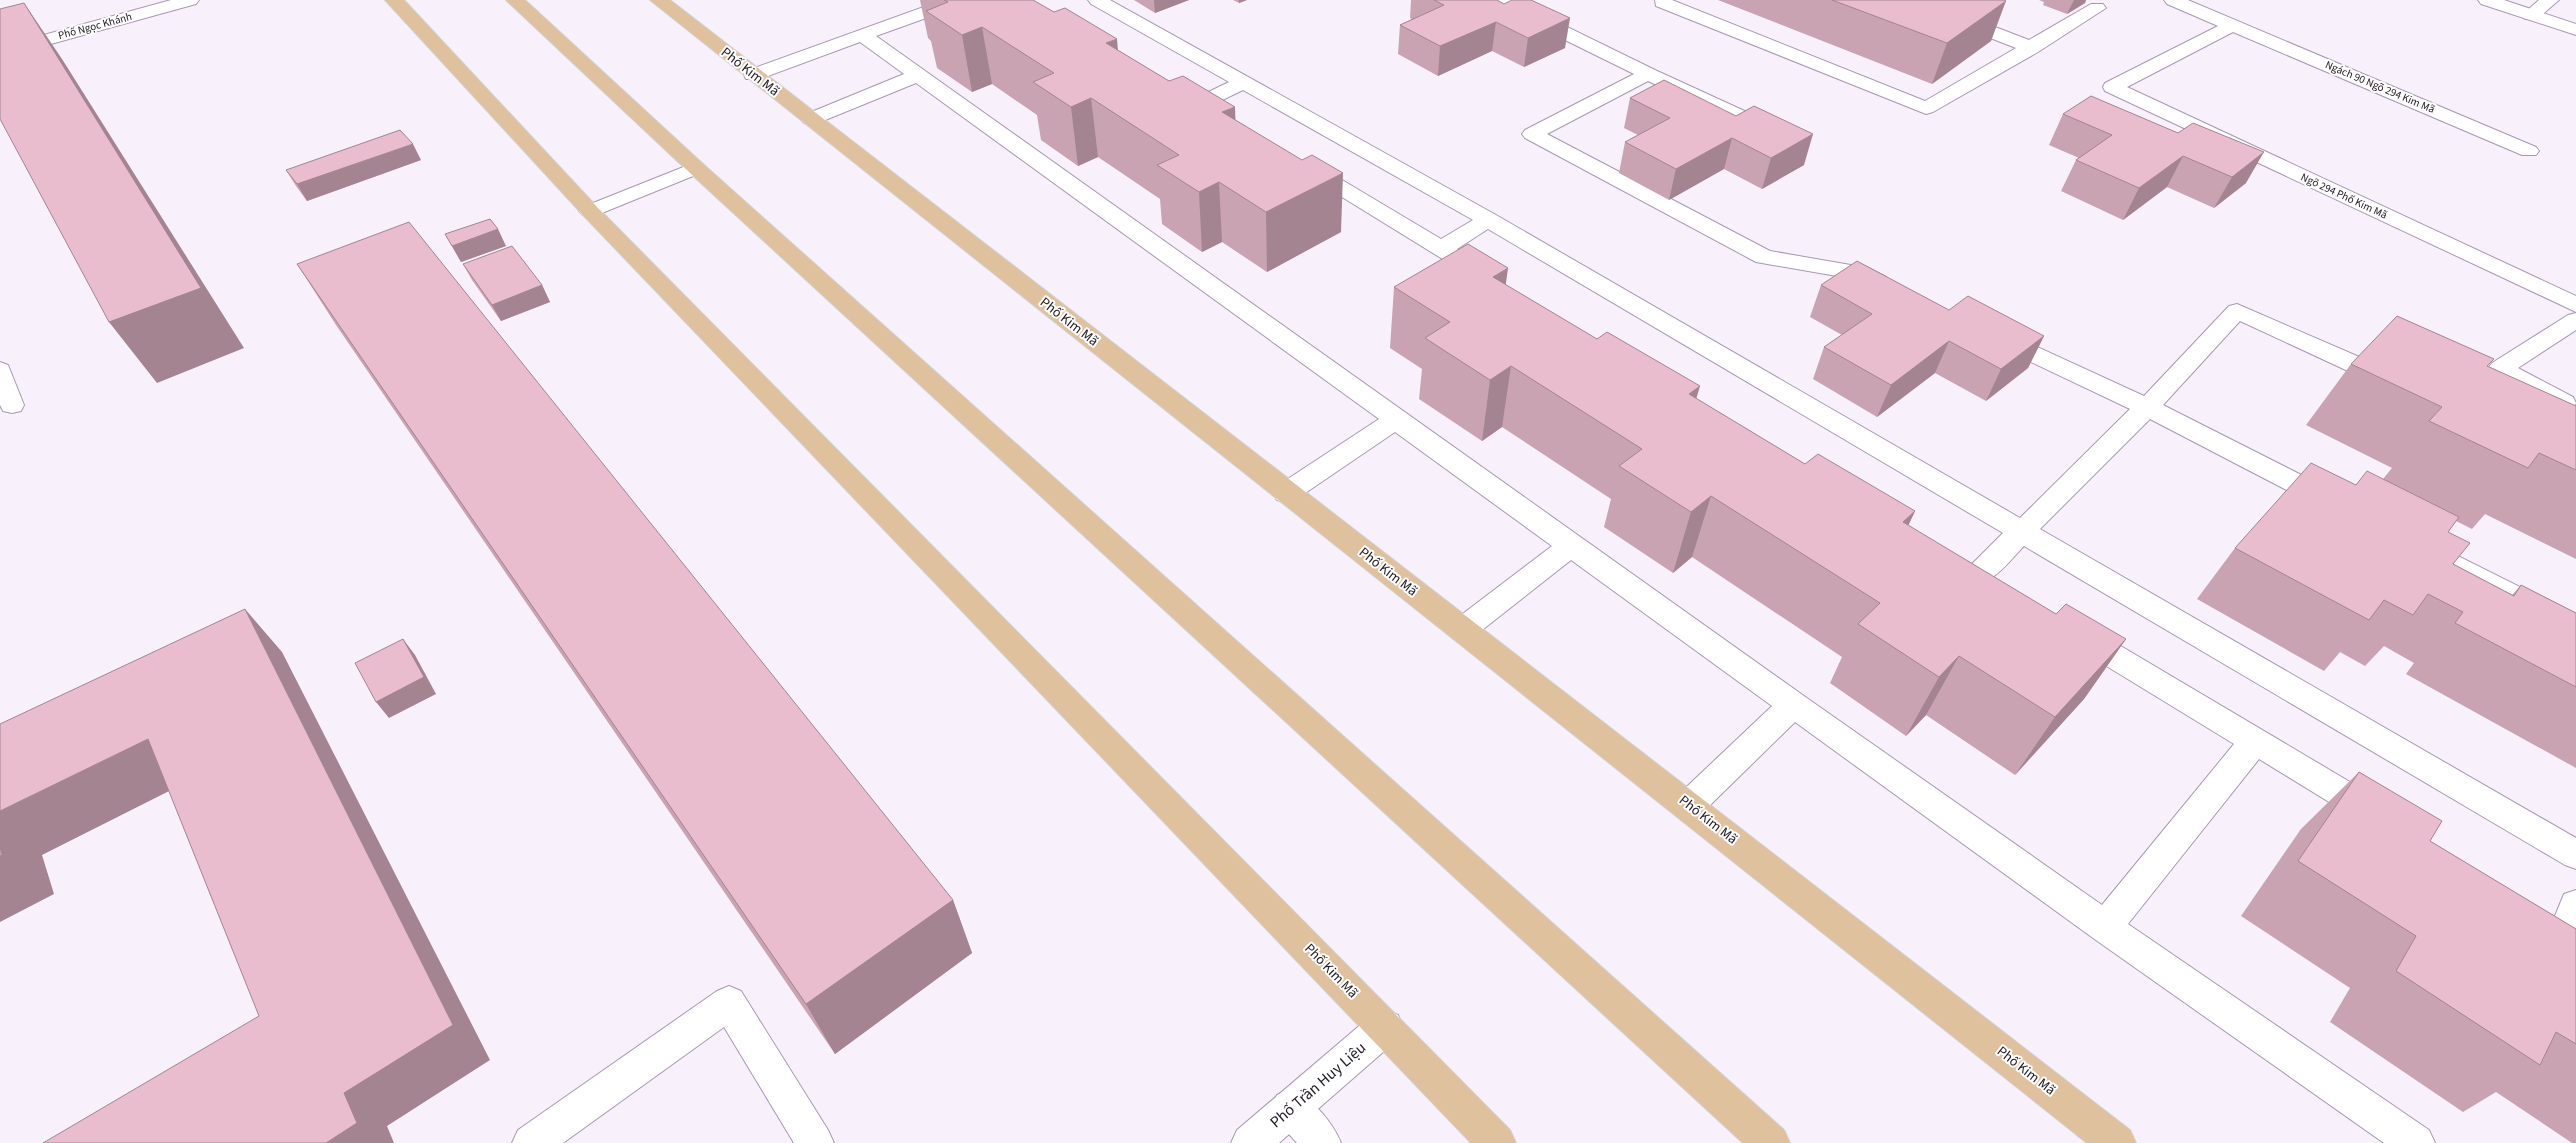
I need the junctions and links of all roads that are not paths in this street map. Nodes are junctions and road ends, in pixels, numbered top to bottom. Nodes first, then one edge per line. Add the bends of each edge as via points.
1 (190, 0) edge
2 (394, 0) edge
3 (515, 0) edge
4 (659, 0) edge
5 (959, 0) edge
6 (1097, 0) edge
7 (1498, 0) edge
8 (1665, 0) edge
9 (1909, 0) edge
10 (2173, 0) edge
11 (2487, 0) edge
12 (2550, 0) edge
13 (2097, 8) dead end
14 (2531, 15) junction
15 (2231, 26) junction
16 (2576, 30) edge
17 (862, 35) junction
18 (5, 45) edge
19 (2032, 48) junction
20 (1648, 74) junction
21 (753, 75) junction
22 (918, 75) junction
23 (1243, 83) junction
24 (1226, 118) edge
25 (811, 119) junction
26 (1755, 123) edge
27 (2529, 150) dead end
28 (1292, 158) edge
29 (696, 168) junction
30 (590, 211) junction
31 (1488, 220) junction
32 (1440, 249) junction
33 (1500, 285) edge
34 (1896, 290) edge
35 (2576, 305) edge
36 (2576, 320) edge
37 (1986, 332) edge
38 (0, 370) edge
39 (2385, 378) edge
40 (12, 405) dead end
41 (2147, 407) junction
42 (1396, 419) junction
43 (2533, 421) edge
44 (1286, 493) junction
45 (2348, 511) edge
46 (2021, 531) junction
47 (2401, 538) edge
48 (1571, 545) junction
49 (1979, 574) edge
50 (2062, 625) edge
51 (2576, 628) edge
52 (1462, 630) junction
53 (1792, 705) junction
54 (2254, 742) junction
55 (1689, 805) junction
56 (2390, 823) edge
57 (2576, 856) edge
58 (2105, 927) junction
59 (1385, 1027) junction
60 (1290, 1108) junction
61 (531, 1143) edge
62 (815, 1143) edge
63 (1250, 1143) edge
64 (1322, 1143) edge
65 (1497, 1143) edge
66 (1771, 1143) edge
67 (2117, 1143) edge
68 (2416, 1143) edge

1 - 18 street, Phố Ngọc Khánh
2 - 30 main road, Phố Kim Mã
3 - 29 main road
4 - 21 main road, Phố Kim Mã
5 - 17 street
6 - 23 street
7 - 20 street
8 - 19 street via 1662,2 1926,108
9 - 19 street
10 - 15 street, Ngách 90 Ngõ 294 Kim Mã
11 - 14 street
12 - 14 street
13 - 19 street
14 - 16 street
15 - 27 street, Ngách 90 Ngõ 294 Kim Mã
15 - 35 street, Ngõ 294 Phố Kim Mã via 2112,87
17 - 21 street
17 - 22 street
20 - 26 street
20 - 34 street via 1532,134 1764,257 1860,273
21 - 25 main road, Phố Kim Mã
22 - 25 street
22 - 42 street
23 - 24 street via 1193,98
23 - 31 street
25 - 44 main road, Phố Kim Mã
28 - 32 street
29 - 30 street
29 - 66 main road
30 - 59 main road, Phố Kim Mã
31 - 32 street
31 - 46 street
32 - 33 street
36 - 43 street via 2500,368 2564,403
37 - 41 street
38 - 40 street
39 - 41 street via 2237,311
41 - 45 street
41 - 46 street
42 - 44 street
42 - 48 street
44 - 52 main road, Phố Kim Mã
46 - 49 street
46 - 57 street
47 - 51 street
48 - 52 street
48 - 53 street
50 - 54 street
52 - 55 main road, Phố Kim Mã
53 - 55 street
53 - 58 street
54 - 56 street
54 - 58 street
55 - 67 main road, Phố Kim Mã
58 - 68 street
59 - 60 street, Phố Trần Huy Liệu
59 - 65 main road, Phố Kim Mã
60 - 63 street, Phố Trần Huy Liệu
60 - 64 street
61 - 62 street via 729,1003

